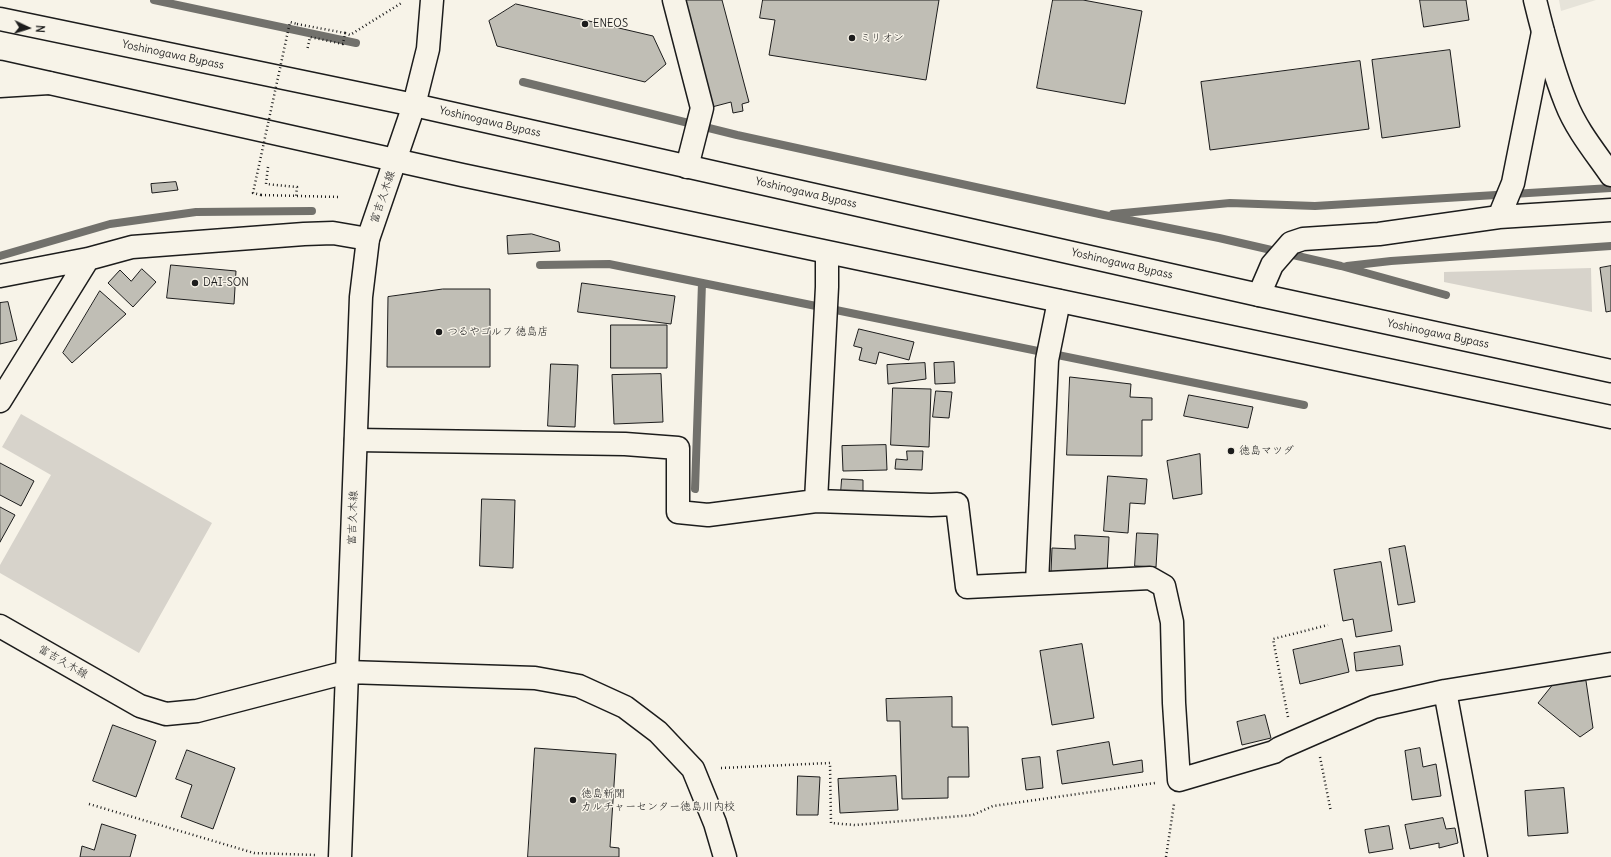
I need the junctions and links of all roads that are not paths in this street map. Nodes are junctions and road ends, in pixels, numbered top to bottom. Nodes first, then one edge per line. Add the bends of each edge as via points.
1 (432, 0) edge
2 (674, 0) edge
3 (1535, 0) edge
4 (0, 19) edge
5 (1543, 32) junction
6 (0, 72) edge
7 (49, 83) junction
8 (0, 86) edge
9 (414, 105) junction
10 (396, 160) junction
11 (687, 167) junction
12 (1611, 175) edge
13 (1506, 201) junction
14 (1611, 210) edge
15 (368, 239) junction
16 (828, 253) junction
17 (88, 259) junction
18 (0, 276) edge
19 (1260, 295) junction
20 (1059, 301) junction
21 (1611, 371) edge
22 (0, 400) edge
23 (1611, 417) edge
24 (356, 440) junction
25 (816, 502) junction
26 (1038, 583) junction
27 (0, 626) edge
28 (1611, 664) edge
29 (347, 672) junction
30 (1445, 691) junction
31 (340, 856) edge
32 (725, 857) edge
33 (1476, 857) edge

1 - 9 main road, 富吉久木線 via 428,49
2 - 11 main road via 702,108
3 - 5 main road
4 - 9 main road, Yoshinogawa Bypass
5 - 12 main road via 1566,102 1578,126
5 - 13 main road
6 - 7 main road
7 - 8 main road
7 - 10 main road
9 - 10 main road, 富吉久木線
9 - 11 main road, Yoshinogawa Bypass
10 - 15 main road, 富吉久木線
10 - 16 main road
11 - 19 main road, Yoshinogawa Bypass
13 - 14 main road
13 - 19 main road via 1379,234 1303,239 1284,251 1272,265
15 - 17 main road via 333,234 304,234 132,247
15 - 24 main road, 富吉久木線 via 360,297
16 - 20 main road
16 - 25 main road
17 - 18 main road
17 - 22 main road
19 - 21 main road, Yoshinogawa Bypass
20 - 23 main road
20 - 26 main road via 1048,352
24 - 25 main road via 625,444 678,448 678,512 708,515
24 - 29 main road, 富吉久木線
25 - 26 main road via 957,504 967,587
26 - 30 main road via 1150,578 1164,586 1172,622 1178,780 1274,752 1374,707
27 - 29 main road, 富吉久木線 via 140,706 166,714 197,711
28 - 30 main road
29 - 31 main road
29 - 32 main road via 535,678 579,686 625,707 658,732 693,769 715,823
30 - 33 main road

